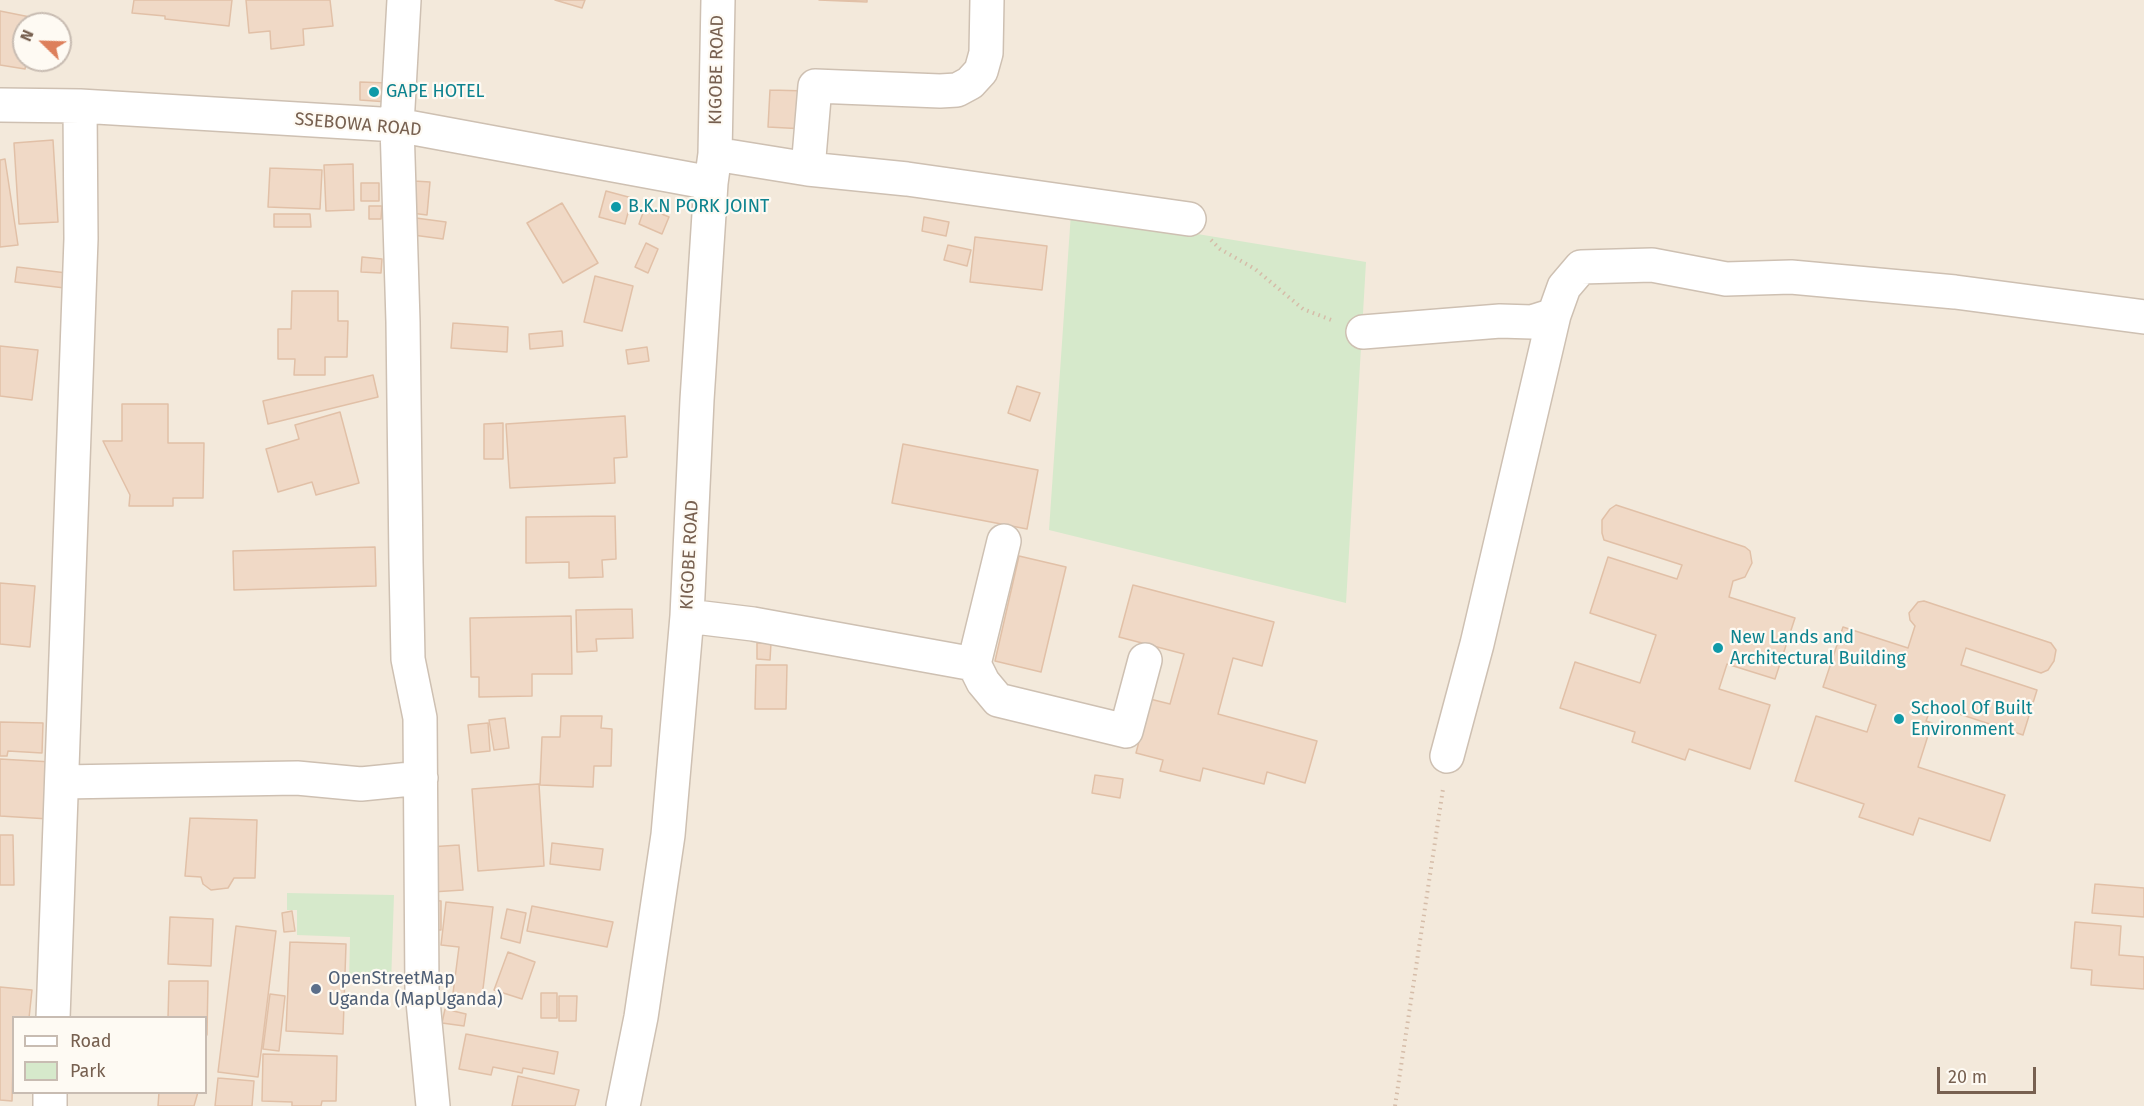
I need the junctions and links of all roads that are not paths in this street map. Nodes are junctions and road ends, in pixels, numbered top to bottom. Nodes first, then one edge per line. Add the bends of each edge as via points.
1 (404, 0) edge
2 (718, 0) edge
3 (987, 0) edge
4 (0, 105) edge
5 (80, 106) junction
6 (397, 125) junction
7 (713, 169) junction
8 (808, 169) junction
9 (1189, 219) road end
10 (1554, 315) junction
11 (2144, 317) edge
12 (1363, 332) road end
13 (1004, 541) dead end
14 (687, 616) junction
15 (1145, 660) dead end
16 (975, 664) junction
17 (1448, 756) road end
18 (421, 778) junction
19 (62, 782) junction
20 (53, 1016) edge
21 (433, 1106) edge
22 (623, 1106) edge

1 - 6 street
2 - 7 street, KIGOBE ROAD
3 - 8 street via 986,53 981,71 957,90 814,86
4 - 5 street, SSEBOWA ROAD
5 - 6 street, SSEBOWA ROAD
5 - 19 street via 81,239
6 - 7 street, SSEBOWA ROAD
6 - 18 street via 408,659 420,718
7 - 8 street, SSEBOWA ROAD
7 - 14 street, KIGOBE ROAD
8 - 9 street, SSEBOWA ROAD via 908,179
10 - 11 street via 1564,287 1581,267 1652,265 1726,279 1791,277 1954,292
10 - 12 street via 1532,322
10 - 17 street
13 - 16 street
14 - 16 street
14 - 22 street, KIGOBE ROAD via 667,846
15 - 16 street via 1126,730 998,700
18 - 19 street via 361,784 297,778
18 - 21 street via 422,991
19 - 20 street

